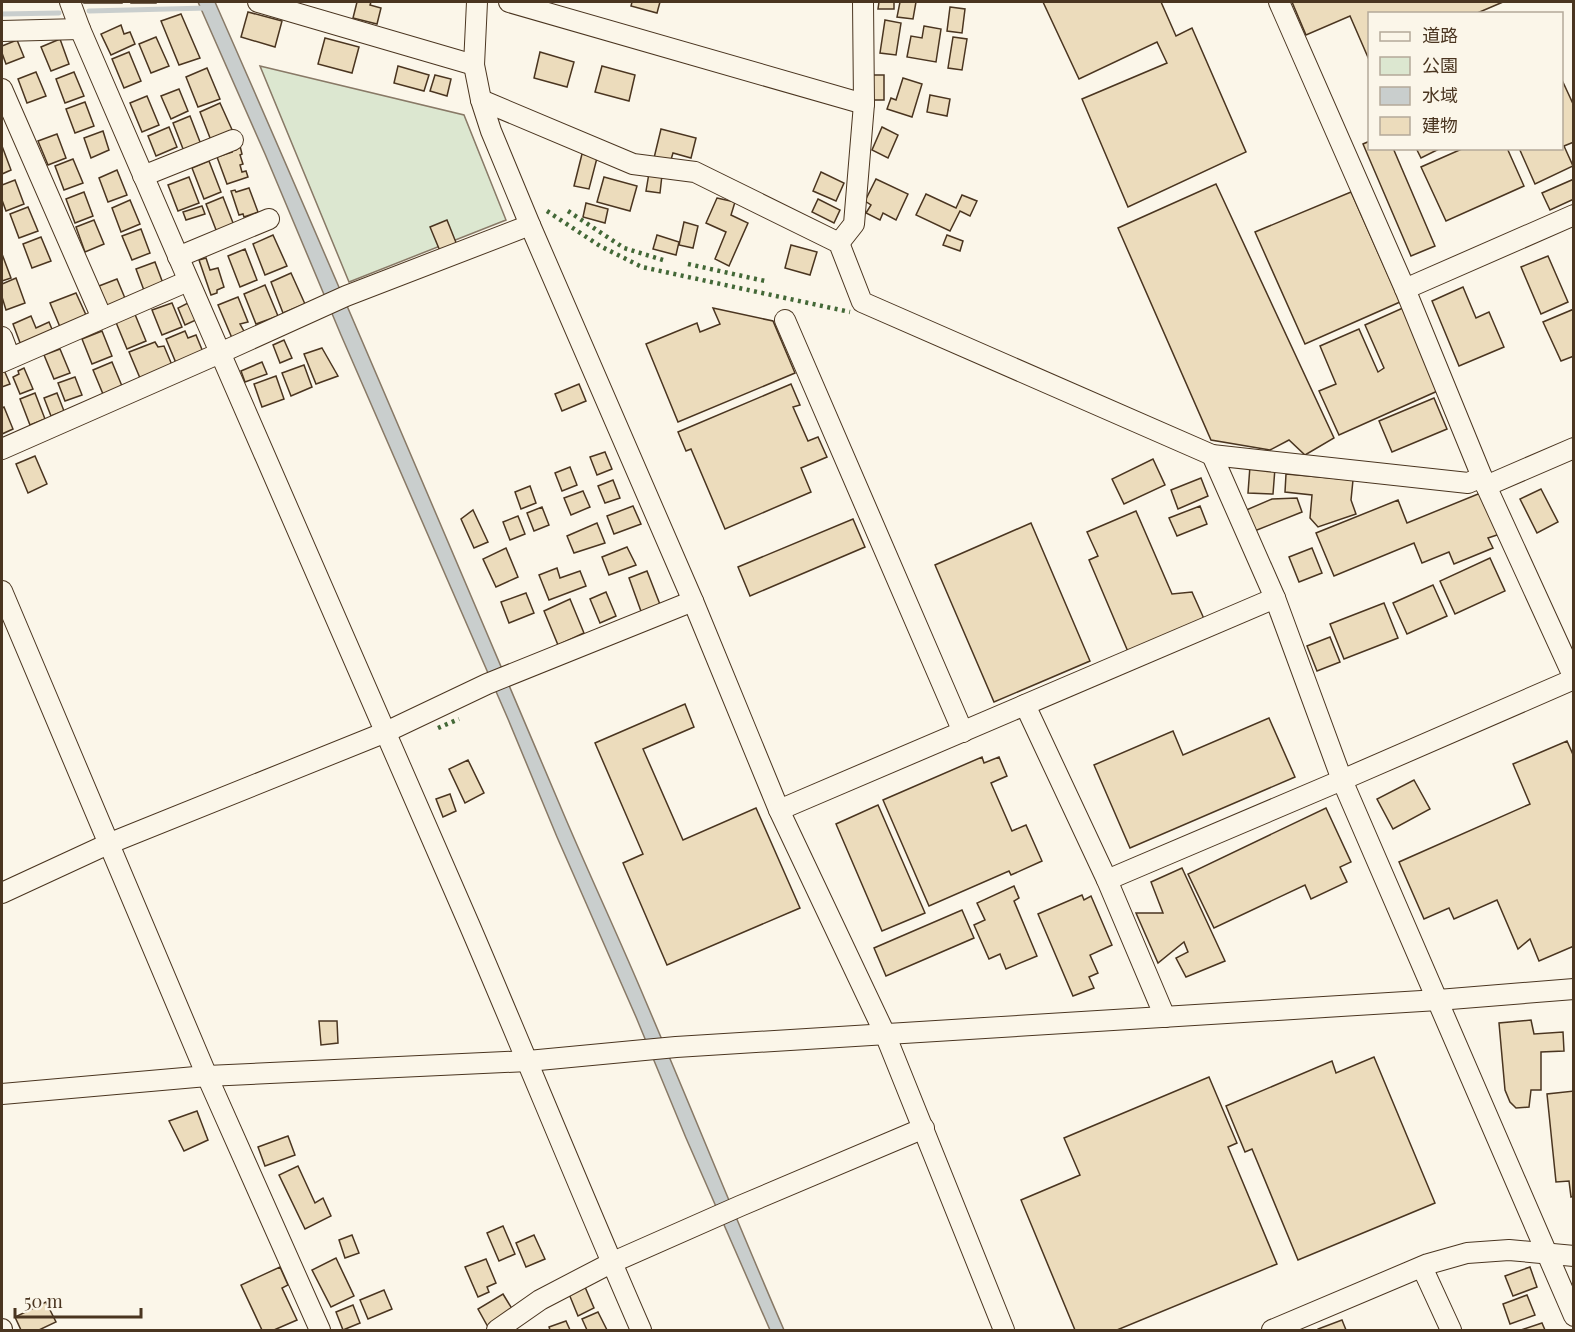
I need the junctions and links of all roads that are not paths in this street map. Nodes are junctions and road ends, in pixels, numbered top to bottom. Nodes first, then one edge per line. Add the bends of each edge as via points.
1 (70, 2) edge
2 (258, 2) edge
3 (477, 2) edge
4 (509, 2) edge
5 (863, 2) edge
6 (1279, 2) edge
7 (80, 28) junction
8 (2, 31) edge
9 (474, 65) junction
10 (2, 89) edge
11 (481, 100) junction
12 (864, 104) junction
13 (233, 140) dead end
14 (143, 176) junction
15 (1574, 215) edge
16 (269, 219) dead end
17 (530, 225) junction
18 (839, 243) junction
19 (178, 257) junction
20 (188, 281) junction
21 (1405, 289) junction
22 (102, 318) junction
23 (785, 320) dead end
24 (2, 338) edge
25 (220, 353) junction
26 (6, 360) edge
27 (1574, 448) edge
28 (2, 449) edge
29 (1212, 455) junction
30 (1484, 482) junction
31 (2, 591) edge
32 (1275, 598) junction
33 (693, 601) junction
34 (1574, 679) edge
35 (1025, 705) junction
36 (386, 732) junction
37 (963, 732) junction
38 (1342, 780) junction
39 (779, 810) junction
40 (108, 844) junction
41 (1107, 880) junction
42 (2, 893) edge
43 (1574, 989) edge
44 (1438, 1000) junction
45 (1165, 1017) junction
46 (885, 1034) junction
47 (528, 1060) junction
48 (207, 1076) junction
49 (2, 1094) edge
50 (924, 1128) junction
51 (1547, 1254) junction
52 (1574, 1256) edge
53 (611, 1263) junction
54 (1422, 1267) junction
55 (1574, 1316) edge
56 (1300, 1325) edge
57 (320, 1330) edge
58 (497, 1330) edge
59 (641, 1330) edge
60 (1004, 1330) edge
61 (1272, 1330) edge
62 (1451, 1330) edge

1 - 7 street
2 - 9 street
3 - 9 street
4 - 12 street
5 - 12 street
6 - 21 street
7 - 8 street
7 - 14 street
9 - 11 street
10 - 22 street
11 - 17 street
11 - 18 street via 633,164 695,172
12 - 18 street via 854,224
13 - 14 street
14 - 19 street
15 - 21 street
16 - 19 street
17 - 25 street via 346,296
17 - 33 street
18 - 29 street via 862,302
19 - 20 street
20 - 22 street
20 - 25 street
21 - 30 street
22 - 26 street
23 - 37 street
24 - 26 street
25 - 28 street
25 - 36 street
27 - 30 street
29 - 30 street
29 - 32 street
30 - 34 street
31 - 40 street
32 - 35 street
32 - 38 street
33 - 36 street via 487,684
33 - 39 street
34 - 38 street
35 - 37 street
35 - 41 street
36 - 40 street
36 - 47 street
37 - 39 street
38 - 41 street
38 - 44 street
39 - 46 street
40 - 42 street
40 - 48 street
41 - 45 street
43 - 44 street
44 - 45 street
44 - 51 street
45 - 46 street
46 - 47 street
46 - 50 street
47 - 48 street
47 - 53 street
48 - 49 street
48 - 57 street
50 - 53 street
50 - 60 street
51 - 52 street
51 - 54 street via 1509,1250 1467,1252
51 - 55 street
53 - 58 street via 540,1300
53 - 59 street
54 - 56 street
54 - 62 street
56 - 61 street

